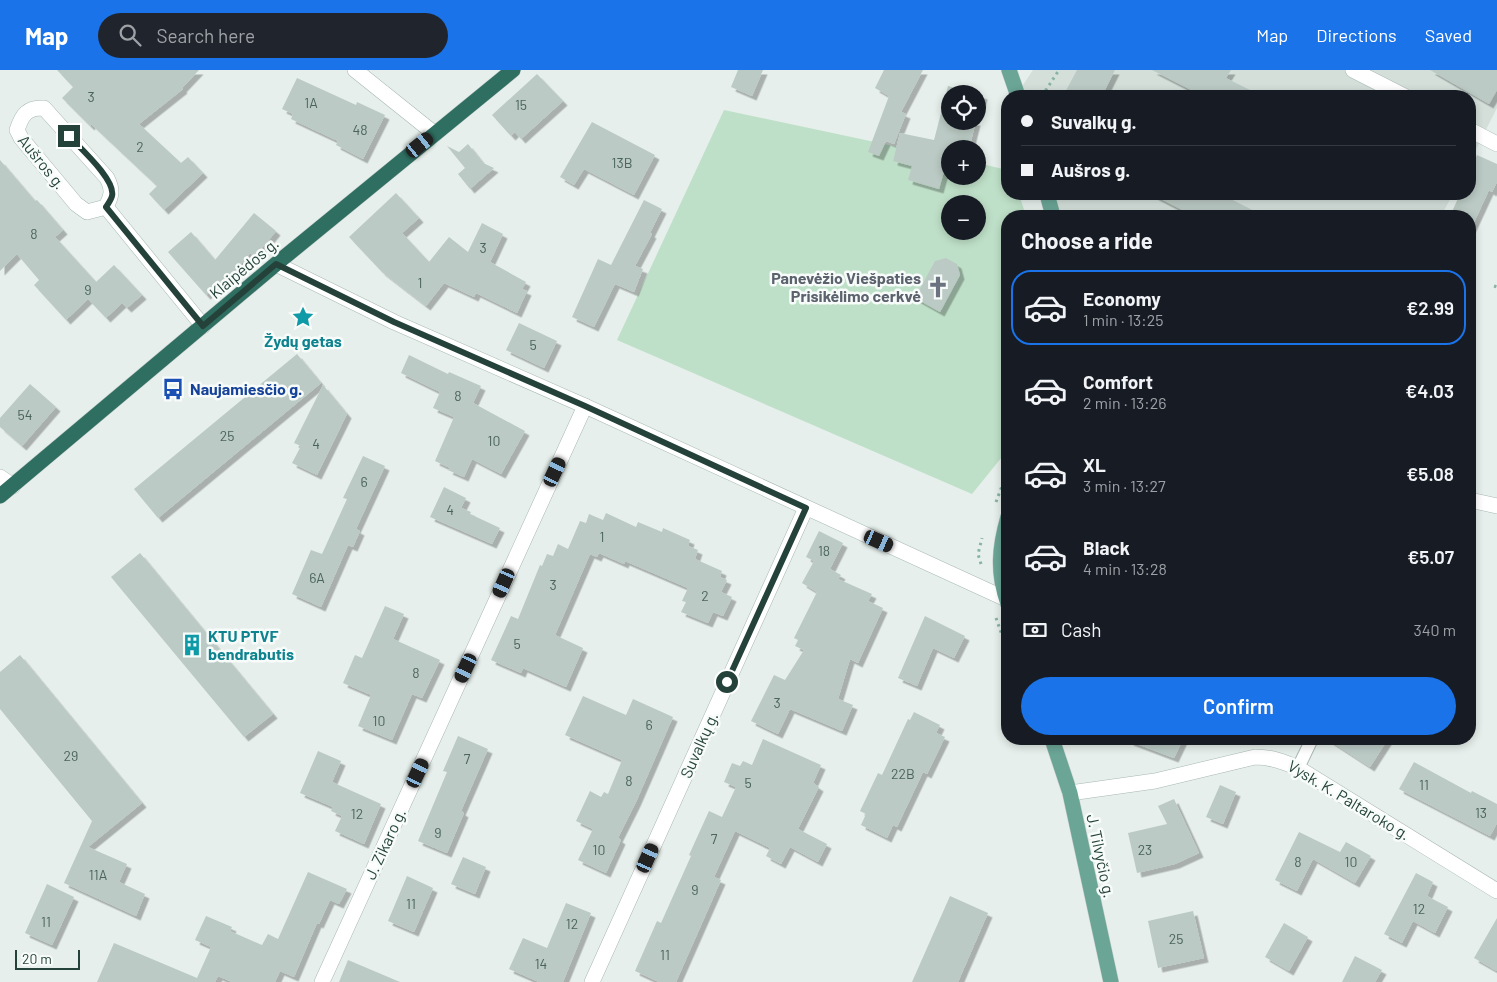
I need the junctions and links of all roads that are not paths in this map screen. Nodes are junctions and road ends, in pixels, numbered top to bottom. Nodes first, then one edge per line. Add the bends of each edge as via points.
1 (355, 70) edge
2 (513, 70) edge
3 (1009, 70) edge
4 (1353, 70) edge
5 (1016, 90) edge
6 (1392, 90) edge
7 (1476, 133) edge
8 (435, 134) junction
9 (1497, 144) edge
10 (106, 207) junction
11 (276, 264) junction
12 (203, 326) junction
13 (585, 406) junction
14 (6, 481) edge
15 (0, 496) edge
16 (1476, 501) edge
17 (1497, 506) edge
18 (806, 508) junction
19 (1001, 543) edge
20 (1001, 576) edge
21 (1001, 599) edge
22 (1054, 745) edge
23 (1309, 745) edge
24 (1298, 768) junction
25 (1070, 792) junction
26 (1497, 891) edge
27 (322, 982) edge
28 (592, 982) edge
29 (1111, 982) edge

1 - 8 street
2 - 8 highway, Klaipėdos g.
3 - 5 main road
4 - 6 street
7 - 9 street
8 - 11 highway, Klaipėdos g.
10 - 10 street, Aušros g. via 87,212 76,204 17,130 26,112 35,107 44,108 107,178 112,196
10 - 12 street
11 - 12 highway, Klaipėdos g.
11 - 13 street via 394,322
12 - 14 highway, Klaipėdos g.
13 - 18 street
13 - 27 street, J. Zikaro g.
14 - 15 highway, Klaipėdos g.
16 - 17 street
18 - 21 street
18 - 28 street, Suvalkų g.
19 - 20 main road
22 - 25 main road, J. Tilvyčio g.
23 - 24 lane
24 - 25 street, Vysk. K. Paltaroko g. via 1283,760 1255,756 1155,781
24 - 26 street, Vysk. K. Paltaroko g.
25 - 29 main road, J. Tilvyčio g.

